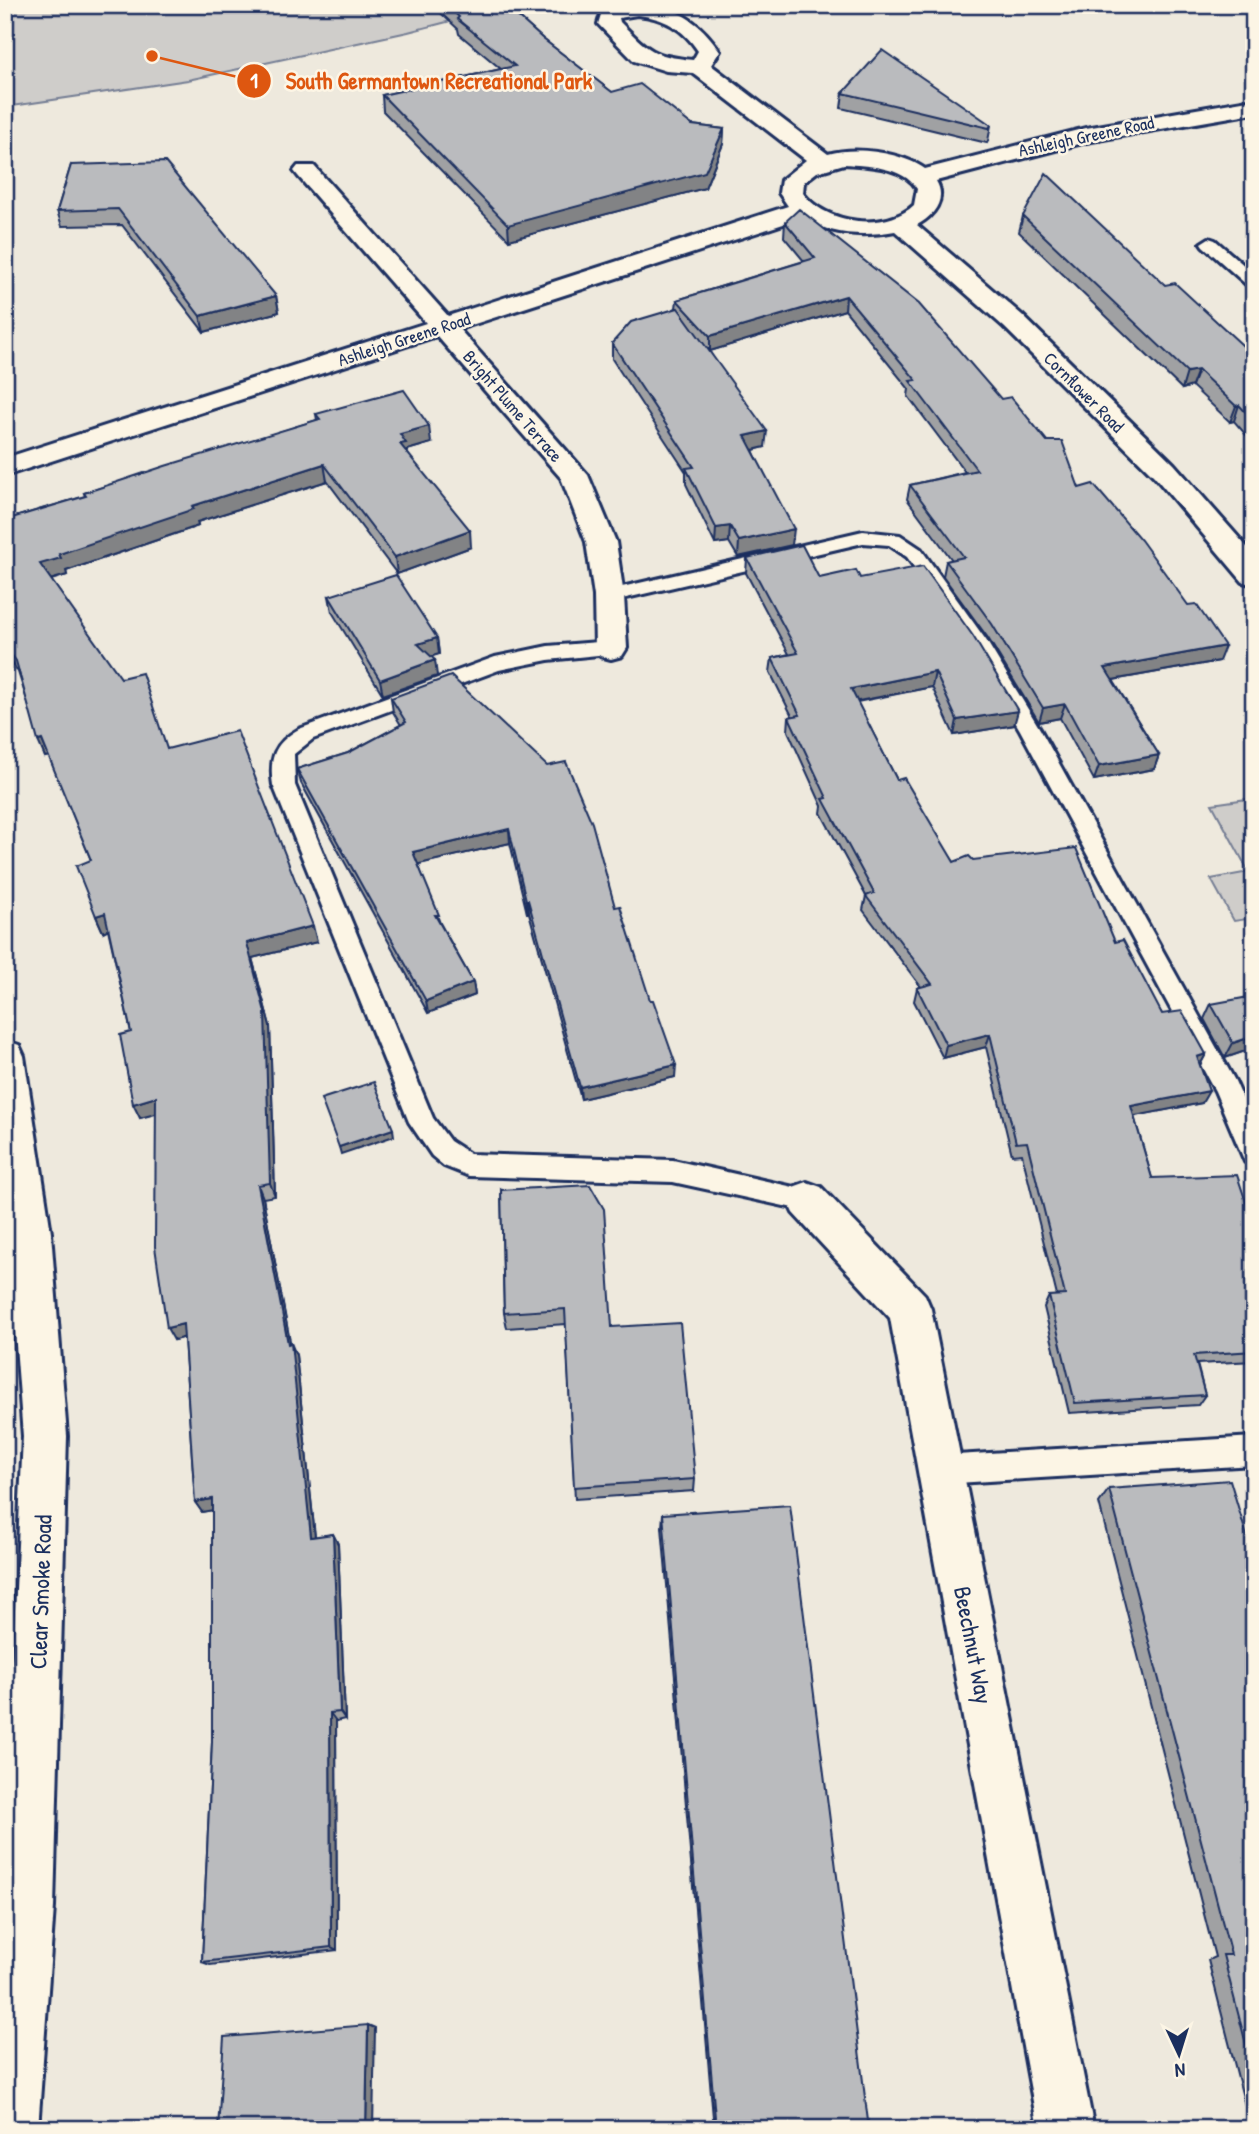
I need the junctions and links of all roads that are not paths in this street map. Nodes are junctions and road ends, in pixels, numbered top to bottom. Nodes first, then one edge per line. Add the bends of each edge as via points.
1 (699, 67) dead end
2 (1254, 106) edge
3 (822, 161) junction
4 (306, 172) dead end
5 (921, 178) junction
6 (802, 210) junction
7 (900, 223) junction
8 (1209, 243) dead end
9 (1254, 283) edge
10 (443, 327) junction
11 (5, 467) edge
12 (1254, 575) edge
13 (609, 596) junction
14 (611, 648) joint
15 (5, 1056) edge
16 (1254, 1154) edge
17 (807, 1200) joint
18 (1254, 1451) edge
19 (940, 1470) junction
20 (10, 2129) edge
21 (1066, 2129) edge

1 - 3 street
2 - 5 street, Ashleigh Greene Road via 1024,148
3 - 5 street via 866,158 907,168
3 - 6 street via 795,177 790,188 792,199
4 - 10 street, Bright Plume Terrace
5 - 7 street via 928,188 925,208
6 - 7 street via 847,226
6 - 10 street, Ashleigh Greene Road
7 - 12 street, Cornflower Road via 1013,321 1164,470
8 - 9 lane
10 - 11 street, Ashleigh Greene Road
10 - 13 street, Bright Plume Terrace via 574,475 601,542
13 - 14 street, Bright Plume Terrace
13 - 16 lane via 863,537 893,539 914,553 979,645 1030,729 1227,1088
14 - 17 lane via 548,653 495,664 306,734 283,751 284,785 422,1122 442,1151 469,1165 673,1171
15 - 20 street, Clear Smoke Road via 30,1233 45,1436 29,1907
17 - 19 street, Beechnut Way via 909,1309
18 - 19 lane
19 - 21 street, Beechnut Way

